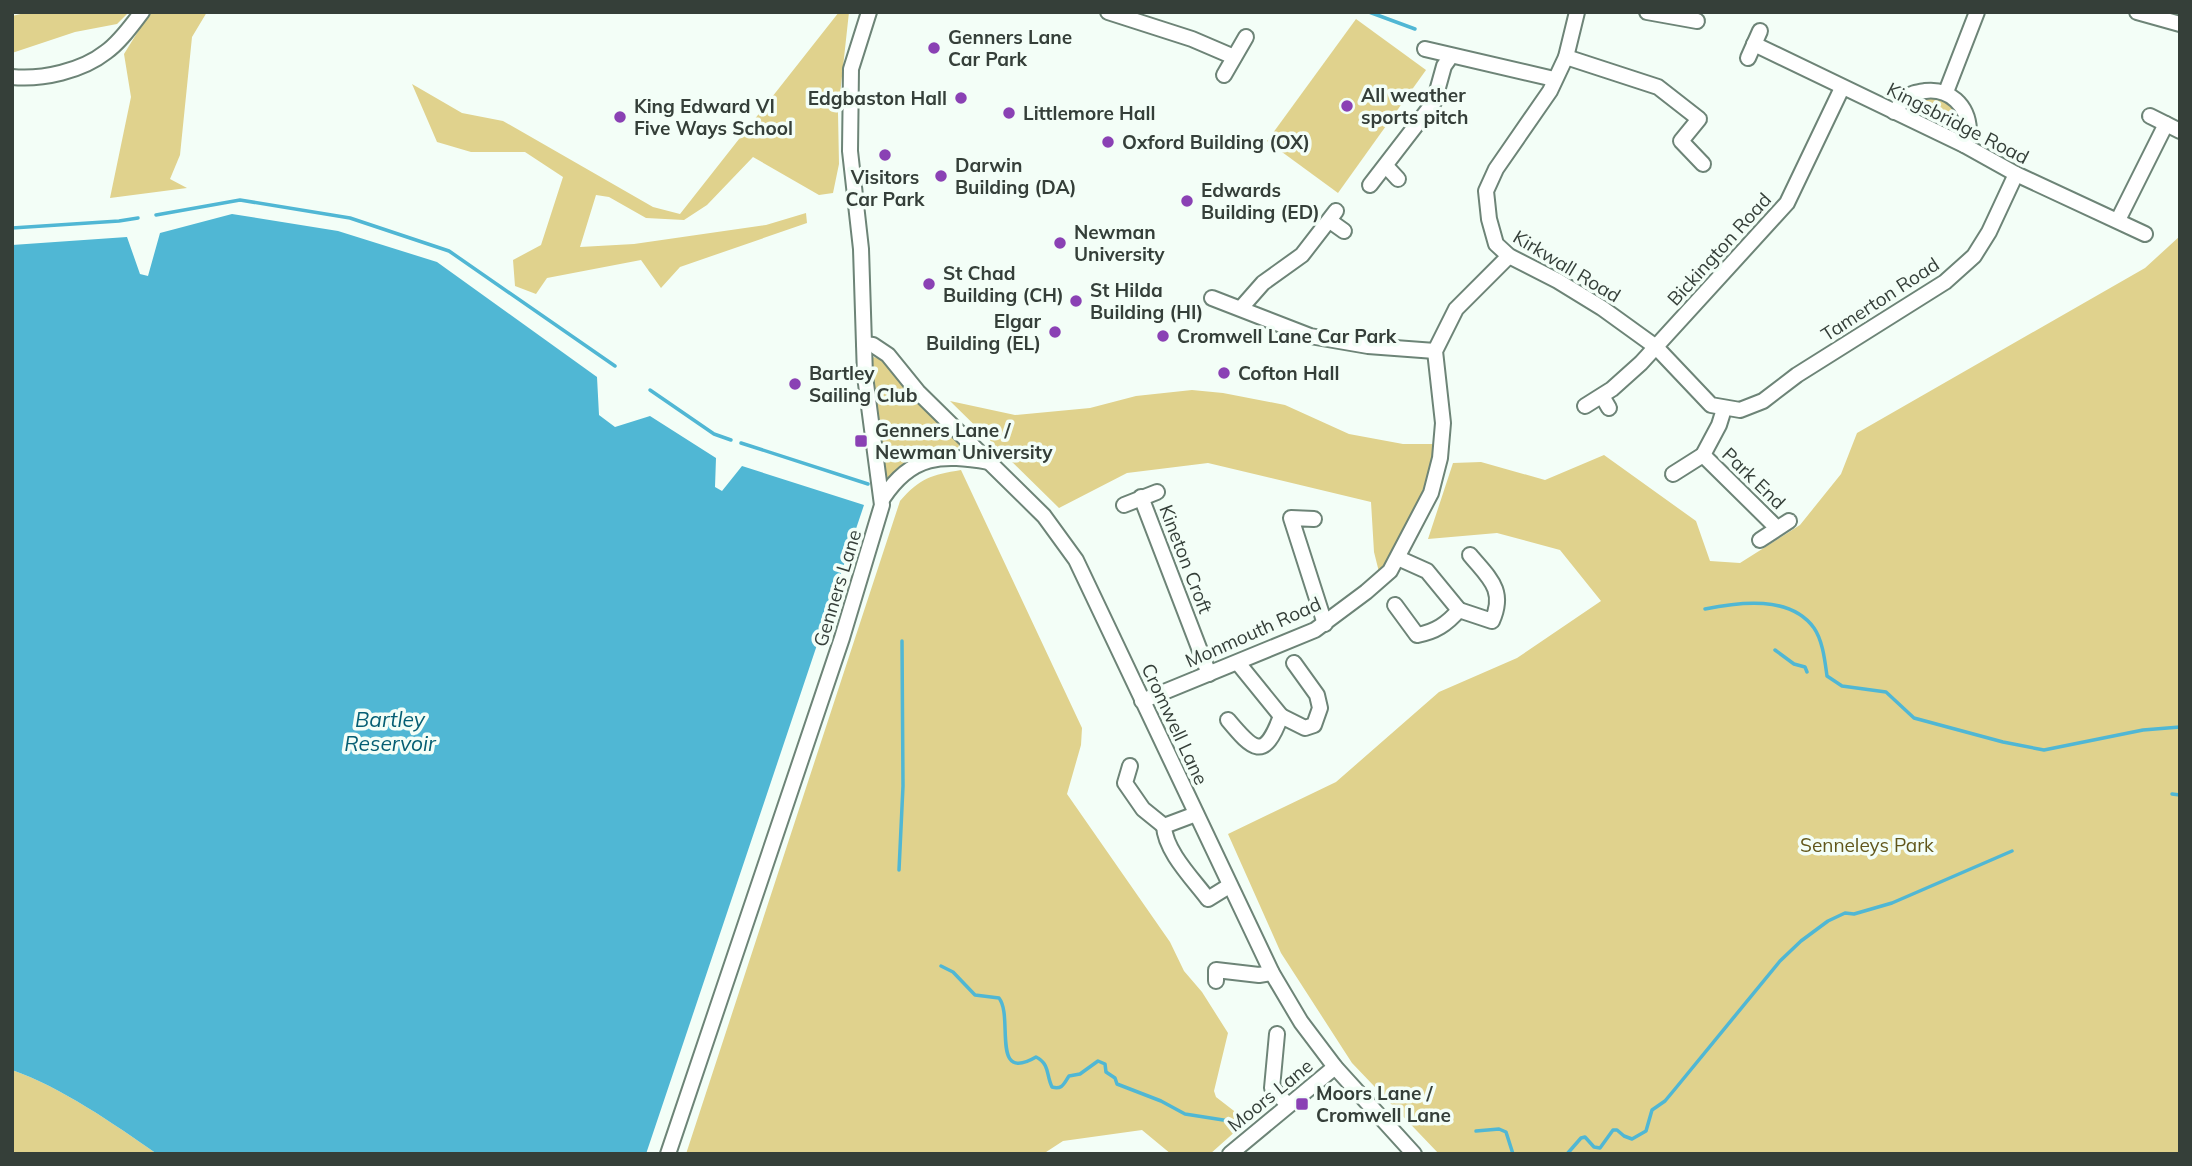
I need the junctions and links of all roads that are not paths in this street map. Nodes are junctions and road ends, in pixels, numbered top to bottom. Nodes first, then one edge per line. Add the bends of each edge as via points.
1 (142, 12) edge
2 (869, 12) edge
3 (1108, 12) edge
4 (1577, 12) edge
5 (1647, 12) edge
6 (1977, 12) edge
7 (2137, 12) edge
8 (1698, 23) edge
9 (2180, 24) edge
10 (1246, 37) dead end
11 (1425, 49) dead end
12 (1451, 56) junction
13 (1234, 57) junction
14 (1566, 57) junction
15 (1748, 58) dead end
16 (1224, 75) dead end
17 (12, 77) edge
18 (1554, 79) junction
19 (1842, 88) junction
20 (1946, 92) junction
21 (1894, 112) junction
22 (2150, 116) dead end
23 (2166, 124) junction
24 (2180, 131) edge
25 (1964, 145) junction
26 (1703, 164) dead end
27 (1386, 166) junction
28 (2016, 174) junction
29 (1398, 179) dead end
30 (1370, 185) dead end
31 (2118, 220) junction
32 (1344, 230) dead end
33 (2145, 234) dead end
34 (1509, 257) junction
35 (1212, 298) dead end
36 (1241, 308) junction
37 (864, 344) junction
38 (1656, 347) junction
39 (1435, 351) junction
40 (1585, 406) dead end
41 (1724, 409) junction
42 (1703, 455) junction
43 (989, 462) junction
44 (1672, 474) dead end
45 (1157, 492) dead end
46 (1142, 497) junction
47 (883, 498) junction
48 (1124, 505) dead end
49 (1314, 519) dead end
50 (1760, 540) dead end
51 (1470, 555) dead end
52 (1398, 558) junction
53 (1395, 604) dead end
54 (1459, 610) junction
55 (1325, 624) junction
56 (1238, 663) junction
57 (1294, 663) dead end
58 (1209, 674) junction
59 (1142, 701) junction
60 (1281, 716) junction
61 (1228, 720) dead end
62 (1130, 766) dead end
63 (1196, 814) junction
64 (1164, 825) junction
65 (1229, 886) junction
66 (1272, 973) junction
67 (1216, 981) dead end
68 (1277, 1034) dead end
69 (1335, 1067) junction
70 (1288, 1105) junction
71 (668, 1154) edge
72 (1230, 1154) edge
73 (1414, 1154) edge

1 - 17 street via 105,53 84,65 66,72
2 - 37 street, Genners Lane via 850,85 850,151 861,249
3 - 13 street via 1192,38
4 - 14 street, Kirkwall Road
5 - 8 street
6 - 20 street
7 - 9 street
10 - 13 street
11 - 12 street
12 - 18 street
12 - 27 street via 1434,102
13 - 16 street
14 - 18 street, Kirkwall Road
14 - 26 street via 1658,87 1699,119 1681,141
15 - 19 street, Kingsbridge Road via 1757,38
18 - 34 street, Kirkwall Road via 1486,191 1496,244
19 - 21 street, Kingsbridge Road
19 - 38 street, Bickington Road via 1787,203
20 - 21 street via 1916,92
20 - 25 street via 1966,116 1970,131
21 - 25 street, Kingsbridge Road
22 - 23 street
23 - 24 street
23 - 31 street
25 - 28 street, Kingsbridge Road
27 - 29 street
27 - 30 street
28 - 31 street, Kingsbridge Road
28 - 41 street, Tamerton Road via 1989,232 1957,272 1763,401 1740,410
31 - 33 street, Kingsbridge Road
32 - 36 street via 1333,216 1302,255 1263,283
34 - 38 street, Kirkwall Road via 1558,281
34 - 39 street via 1456,309
35 - 36 street
36 - 39 street via 1311,336
37 - 43 street, Cromwell Lane via 888,355 918,392
37 - 47 street, Genners Lane
38 - 40 street, Bickington Road via 1605,402
38 - 41 street via 1712,405
39 - 52 street, Monmouth Road via 1443,423 1440,457 1431,493
41 - 42 street
42 - 44 street
42 - 50 street, Park End via 1783,524
43 - 47 street via 960,457 926,460 899,479
43 - 59 street, Cromwell Lane via 1044,516 1076,560
45 - 46 street, Kineton Croft
46 - 48 street, Kineton Croft
46 - 58 street, Kineton Croft
47 - 71 street, Genners Lane via 842,638
49 - 55 street via 1292,518
51 - 54 street via 1493,582 1499,597 1492,621
52 - 54 street via 1427,571
52 - 55 street, Monmouth Road via 1366,592
53 - 54 street via 1417,635 1432,633
55 - 56 street, Monmouth Road
56 - 58 street, Monmouth Road
56 - 60 street
57 - 60 street via 1317,695 1320,708 1314,725 1305,728
58 - 59 street, Monmouth Road
59 - 63 street, Cromwell Lane
60 - 61 street via 1273,737 1255,747
62 - 64 street via 1125,783 1143,809
63 - 64 street
63 - 65 street, Cromwell Lane
64 - 65 street via 1175,853 1208,899
65 - 66 street, Cromwell Lane
66 - 67 street via 1216,970
66 - 69 street, Cromwell Lane
68 - 70 street via 1272,1088
69 - 70 street, Moors Lane
69 - 73 street, Cromwell Lane
70 - 72 street, Moors Lane

